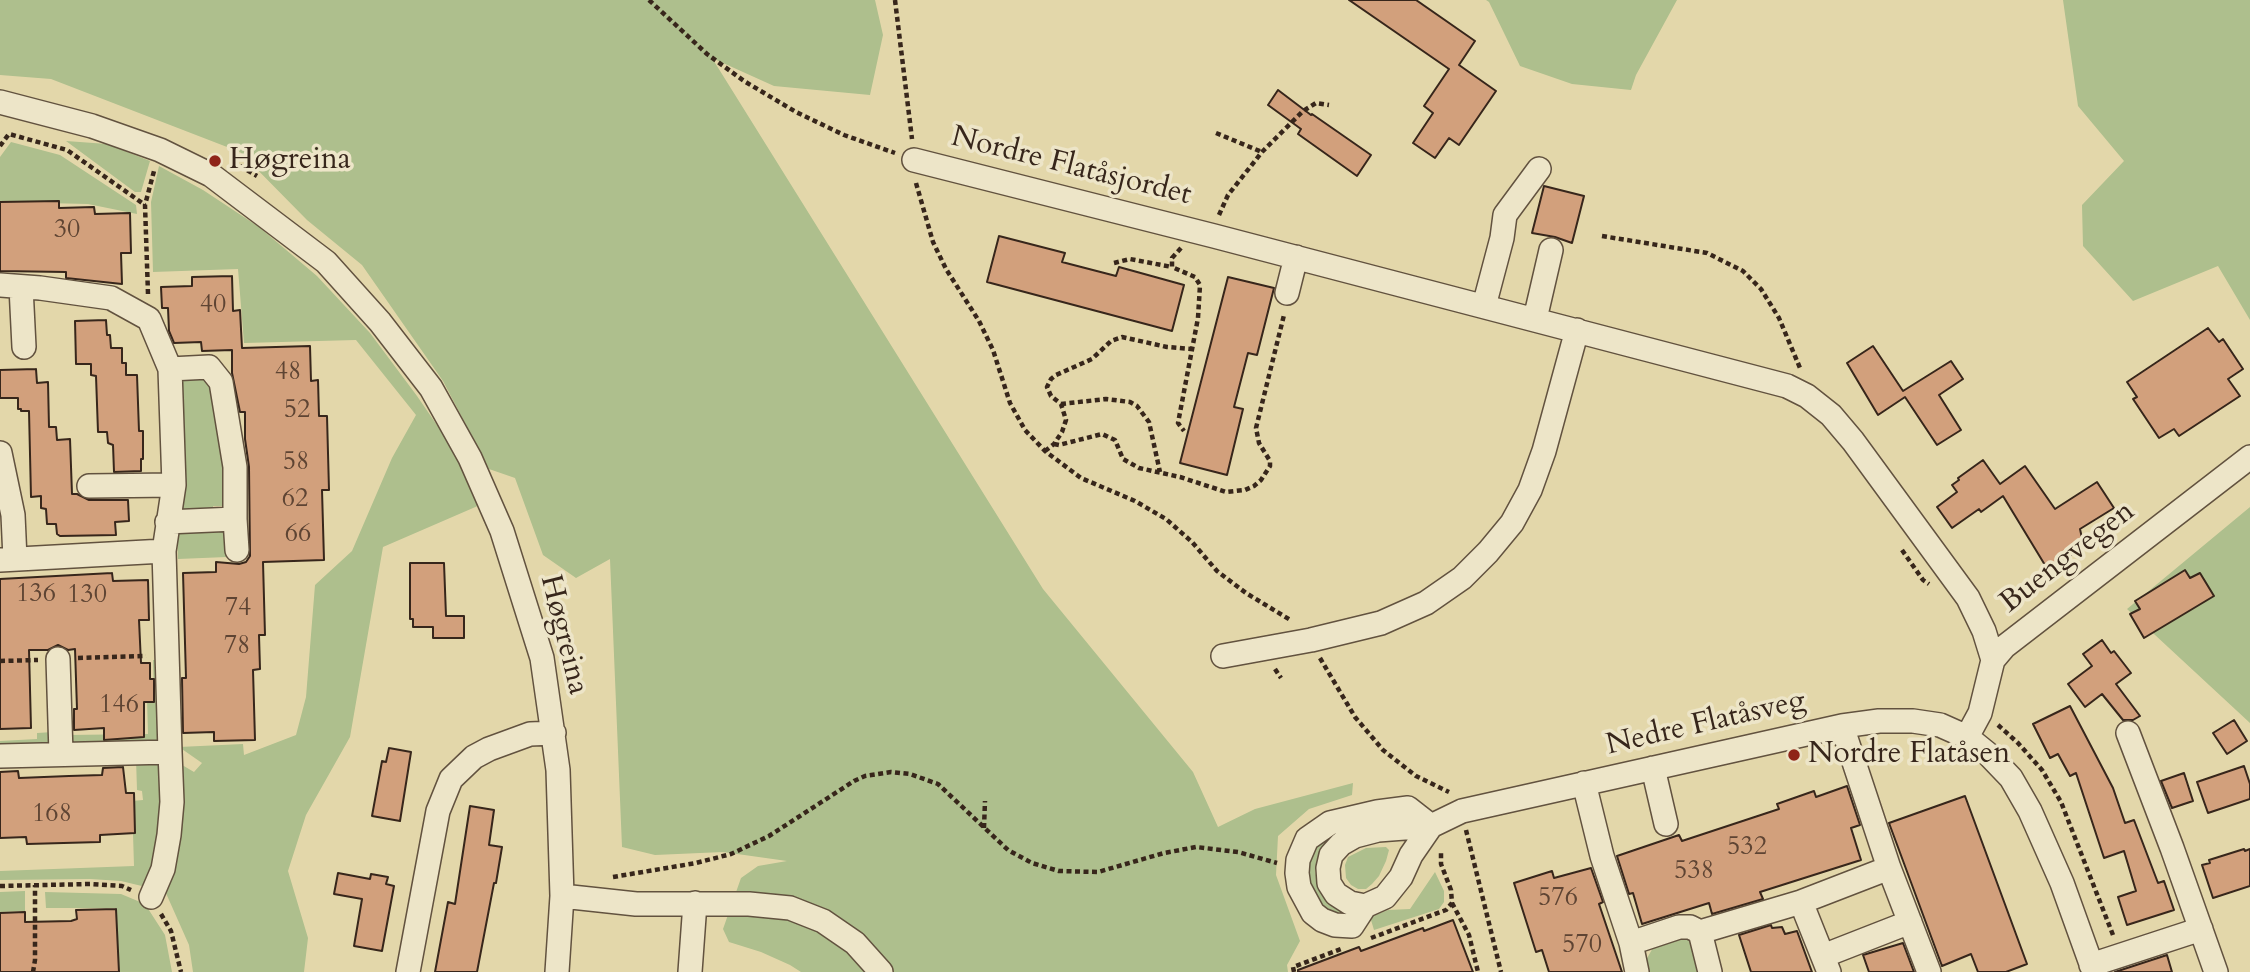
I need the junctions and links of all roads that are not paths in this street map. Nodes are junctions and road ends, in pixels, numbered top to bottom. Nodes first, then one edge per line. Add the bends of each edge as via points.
1 (0, 102) edge
2 (914, 160) road end
3 (1539, 169) dead end
4 (1551, 250) dead end
5 (1296, 257) junction
6 (11, 286) edge
7 (1286, 304) road end
8 (1484, 306) junction
9 (1535, 319) junction
10 (1577, 330) junction
11 (24, 347) dead end
12 (170, 369) junction
13 (0, 453) edge
14 (2250, 457) edge
15 (174, 485) junction
16 (89, 486) dead end
17 (235, 519) junction
18 (167, 522) junction
19 (237, 550) dead end
20 (164, 551) junction
21 (8, 559) edge
22 (1223, 656) dead end
23 (58, 659) road end
24 (1993, 660) junction
25 (1842, 726) junction
26 (554, 733) junction
27 (2127, 733) dead end
28 (1967, 737) junction
29 (170, 752) junction
30 (61, 754) junction
31 (0, 756) edge
32 (1653, 768) junction
33 (1584, 783) junction
34 (1666, 824) dead end
35 (1431, 826) junction
36 (1889, 868) junction
37 (562, 895) junction
38 (151, 897) road end
39 (1801, 902) junction
40 (695, 903) junction
41 (1366, 906) junction
42 (1910, 922) junction
43 (2201, 929) junction
44 (1700, 932) junction
45 (1631, 943) junction
46 (1826, 964) edge
47 (2092, 968) edge
48 (408, 972) edge
49 (557, 972) edge
50 (690, 972) edge
51 (881, 972) edge
52 (1637, 972) edge
53 (1710, 972) edge
54 (1929, 972) edge
55 (2216, 972) edge

1 - 26 street, Høgreina via 92,125 211,174 326,262 380,322 431,388 470,458 502,531 542,658
2 - 5 street, Nordre Flatåsjordet
3 - 8 street via 1505,215
4 - 9 street
5 - 7 street
5 - 8 street, Nordre Flatåsjordet
6 - 11 street
6 - 12 street via 111,298 149,319
8 - 9 street, Nordre Flatåsjordet
9 - 10 street, Nordre Flatåsjordet
10 - 22 street via 1545,452 1530,490 1512,523 1462,578 1426,603 1381,623
10 - 24 street, Nordre Flatåsjordet via 1787,386 1831,415 1968,598
12 - 15 street
12 - 17 street via 209,367 221,382 235,467
13 - 21 street via 13,514
14 - 24 street, Buengvegen
15 - 16 street
15 - 18 street
17 - 18 street
17 - 19 street
18 - 20 street
20 - 21 street
20 - 29 street
23 - 30 street
24 - 28 street via 1980,713
25 - 28 street, Nedre Flatåsveg via 1913,721 1940,725
25 - 32 street, Nedre Flatåsveg
25 - 36 street, Nedre Flatåsveg
26 - 37 street, Høgreina
26 - 48 street, Høgreina via 530,734 489,749 451,779 438,811
27 - 43 street
28 - 47 street, Nedre Flatåsveg via 2011,778 2030,811
29 - 30 street
29 - 38 street via 169,835 163,869
30 - 31 street
32 - 33 street, Nedre Flatåsveg
32 - 34 street
33 - 35 street, Nedre Flatåsveg via 1462,823
33 - 45 street, Nedre Flatåsveg
35 - 41 street, Nedre Flatåsveg via 1385,897
35 - 41 street, Nedre Flatåsveg via 1355,836 1331,855 1329,883 1336,894
35 - 41 street via 1408,808 1330,823 1307,839 1297,873 1313,913 1355,934
36 - 39 street
36 - 42 street, Nedre Flatåsveg
37 - 40 street via 636,904
37 - 49 street, Høgreina
39 - 44 street
39 - 46 street
40 - 50 street
40 - 51 street via 790,908 823,921 855,943
42 - 46 street
42 - 54 street, Nedre Flatåsveg
43 - 47 street, Nedre Flatåsveg
43 - 55 street
44 - 45 street via 1679,926
44 - 53 street
45 - 52 street, Nedre Flatåsveg

